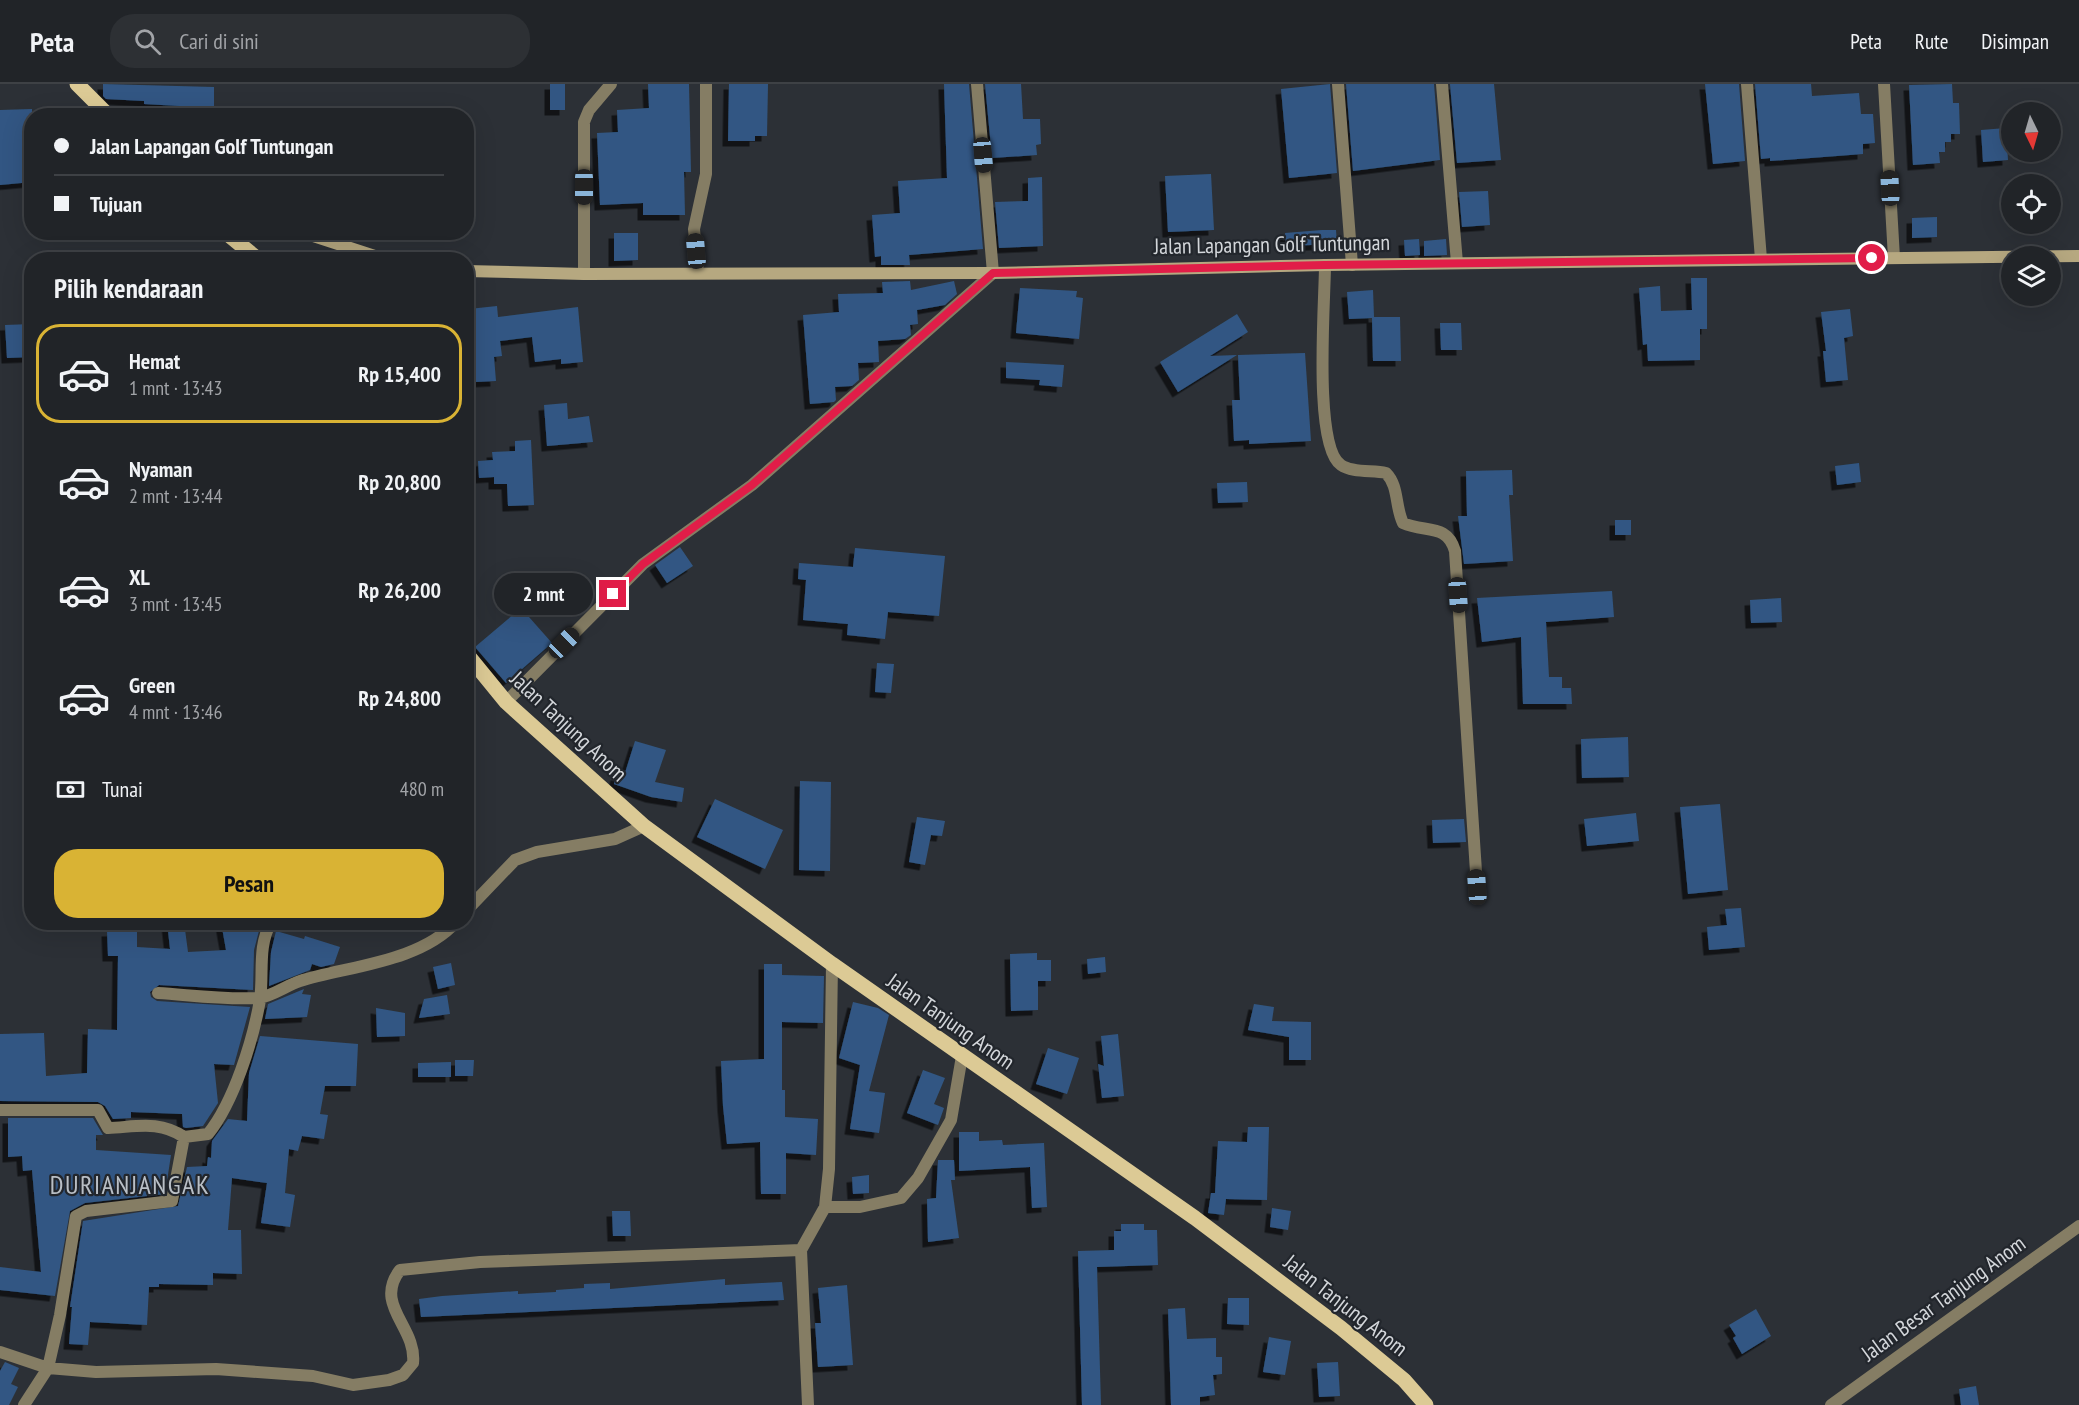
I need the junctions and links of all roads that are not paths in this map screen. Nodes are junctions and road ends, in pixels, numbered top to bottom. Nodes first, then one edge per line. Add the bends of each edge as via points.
1 (76, 84) edge
2 (611, 84) edge
3 (706, 84) edge
4 (977, 84) edge
5 (1338, 84) edge
6 (1442, 84) edge
7 (1747, 84) edge
8 (1884, 84) edge
9 (101, 108) edge
10 (235, 240) edge
11 (326, 240) edge
12 (249, 252) edge
13 (362, 252) edge
14 (2079, 255) edge
15 (1893, 258) junction
16 (1761, 260) junction
17 (1457, 263) junction
18 (1325, 265) junction
19 (1352, 265) junction
20 (474, 271) edge
21 (698, 273) junction
22 (993, 273) junction
23 (584, 274) junction
24 (474, 663) edge
25 (506, 702) junction
26 (645, 826) junction
27 (1477, 887) dead end
28 (474, 902) edge
29 (269, 930) edge
30 (449, 930) edge
31 (832, 964) junction
32 (158, 993) dead end
33 (260, 998) junction
34 (962, 1056) junction
35 (0, 1110) edge
36 (184, 1137) junction
37 (825, 1207) junction
38 (2079, 1226) edge
39 (801, 1250) junction
40 (0, 1352) edge
41 (48, 1368) junction
42 (24, 1405) edge
43 (808, 1405) edge
44 (1426, 1405) edge
45 (1831, 1405) edge

1 - 9 main road
2 - 23 street via 589,110 585,122
3 - 21 street via 706,174 694,230
4 - 22 street
5 - 19 street
6 - 17 street
7 - 16 street
8 - 15 street
10 - 12 main road
11 - 13 street
14 - 15 street, Jalan Lapangan Golf Tuntungan
15 - 16 street, Jalan Lapangan Golf Tuntungan
16 - 17 street, Jalan Lapangan Golf Tuntungan
17 - 19 street, Jalan Lapangan Golf Tuntungan
18 - 19 street, Jalan Lapangan Golf Tuntungan
18 - 22 street, Jalan Lapangan Golf Tuntungan
18 - 27 street via 1323,419 1333,456 1346,467 1386,474 1394,485 1402,523 1442,532 1451,538 1455,550
20 - 23 street, Jalan Lapangan Golf Tuntungan
21 - 22 street, Jalan Lapangan Golf Tuntungan
21 - 23 street, Jalan Lapangan Golf Tuntungan
22 - 25 street via 752,485 643,564
24 - 25 main road, Jalan Tanjung Anom
25 - 26 main road, Jalan Tanjung Anom
26 - 28 street via 615,839 537,852 514,860
26 - 31 main road, Jalan Tanjung Anom
29 - 33 street via 260,959
30 - 33 street via 420,948 284,986
31 - 34 main road, Jalan Tanjung Anom
31 - 37 street
32 - 33 street
33 - 36 street via 233,1088 214,1126 202,1136
34 - 37 street via 951,1120 918,1178 901,1198 860,1207
34 - 44 main road, Jalan Tanjung Anom via 1195,1218 1350,1336 1404,1380
35 - 36 street via 98,1110 108,1128 160,1126
36 - 41 street via 172,1201 86,1211 75,1216
37 - 39 street
38 - 45 street, Jalan Besar Tanjung Anom
39 - 41 street via 480,1262 400,1270 394,1277 390,1300 414,1355 410,1368 389,1380 353,1385 313,1376 216,1369 96,1372
39 - 43 street
40 - 41 street
41 - 42 street

